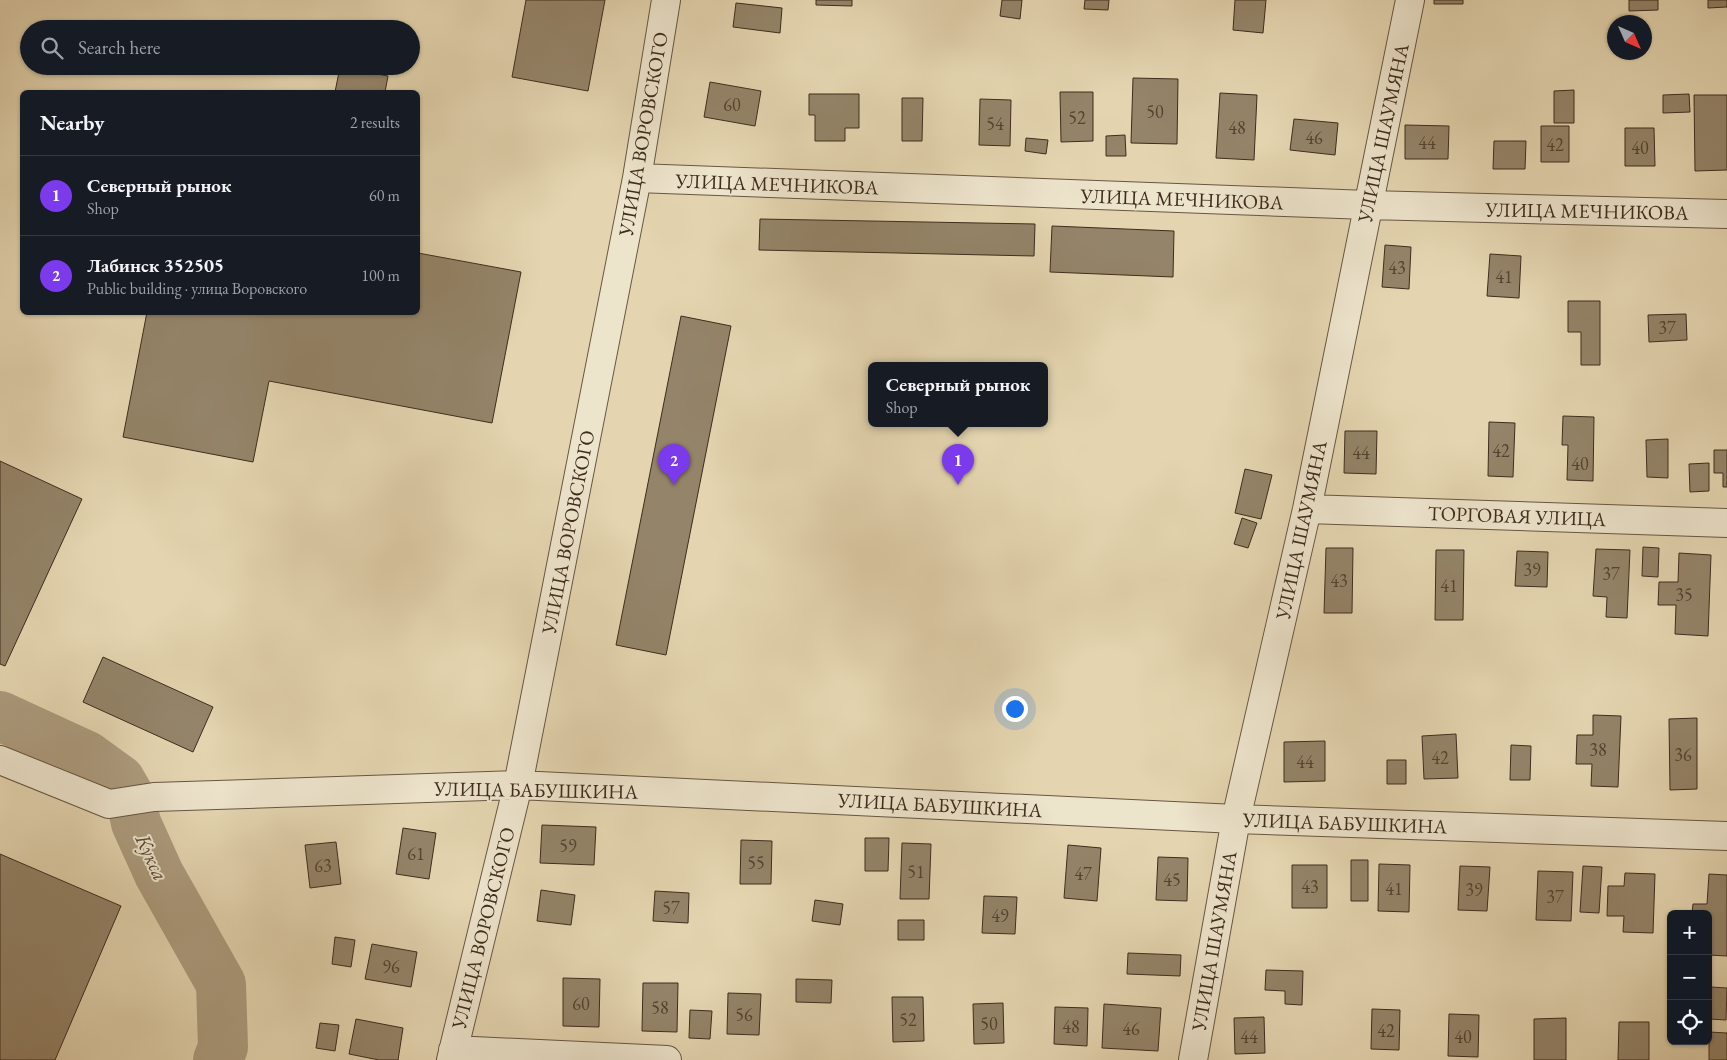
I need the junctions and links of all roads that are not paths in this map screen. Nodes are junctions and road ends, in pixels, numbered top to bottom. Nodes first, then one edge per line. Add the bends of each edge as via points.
1 (666, 0) edge
2 (1410, 0) edge
3 (637, 178) junction
4 (1368, 206) junction
5 (1727, 214) edge
6 (1307, 509) junction
7 (1727, 523) edge
8 (0, 760) edge
9 (518, 785) junction
10 (1236, 819) junction
11 (1727, 836) edge
12 (452, 1055) edge
13 (667, 1060) edge
14 (1193, 1060) edge

1 - 3 street, УЛИЦА ВОРОВСКОГО
2 - 4 street, УЛИЦА ШАУМЯНА
3 - 4 street, УЛИЦА МЕЧНИКОВА
3 - 9 street, УЛИЦА ВОРОВСКОГО
4 - 5 street, УЛИЦА МЕЧНИКОВА
4 - 6 street, УЛИЦА ШАУМЯНА
6 - 7 street, ТОРГОВАЯ УЛИЦА
6 - 10 street, УЛИЦА ШАУМЯНА
8 - 9 street, УЛИЦА БАБУШКИНА via 109,804 154,797
9 - 10 street, УЛИЦА БАБУШКИНА
9 - 12 street, УЛИЦА ВОРОВСКОГО
10 - 11 street, УЛИЦА БАБУШКИНА
10 - 14 street, УЛИЦА ШАУМЯНА
12 - 13 street

